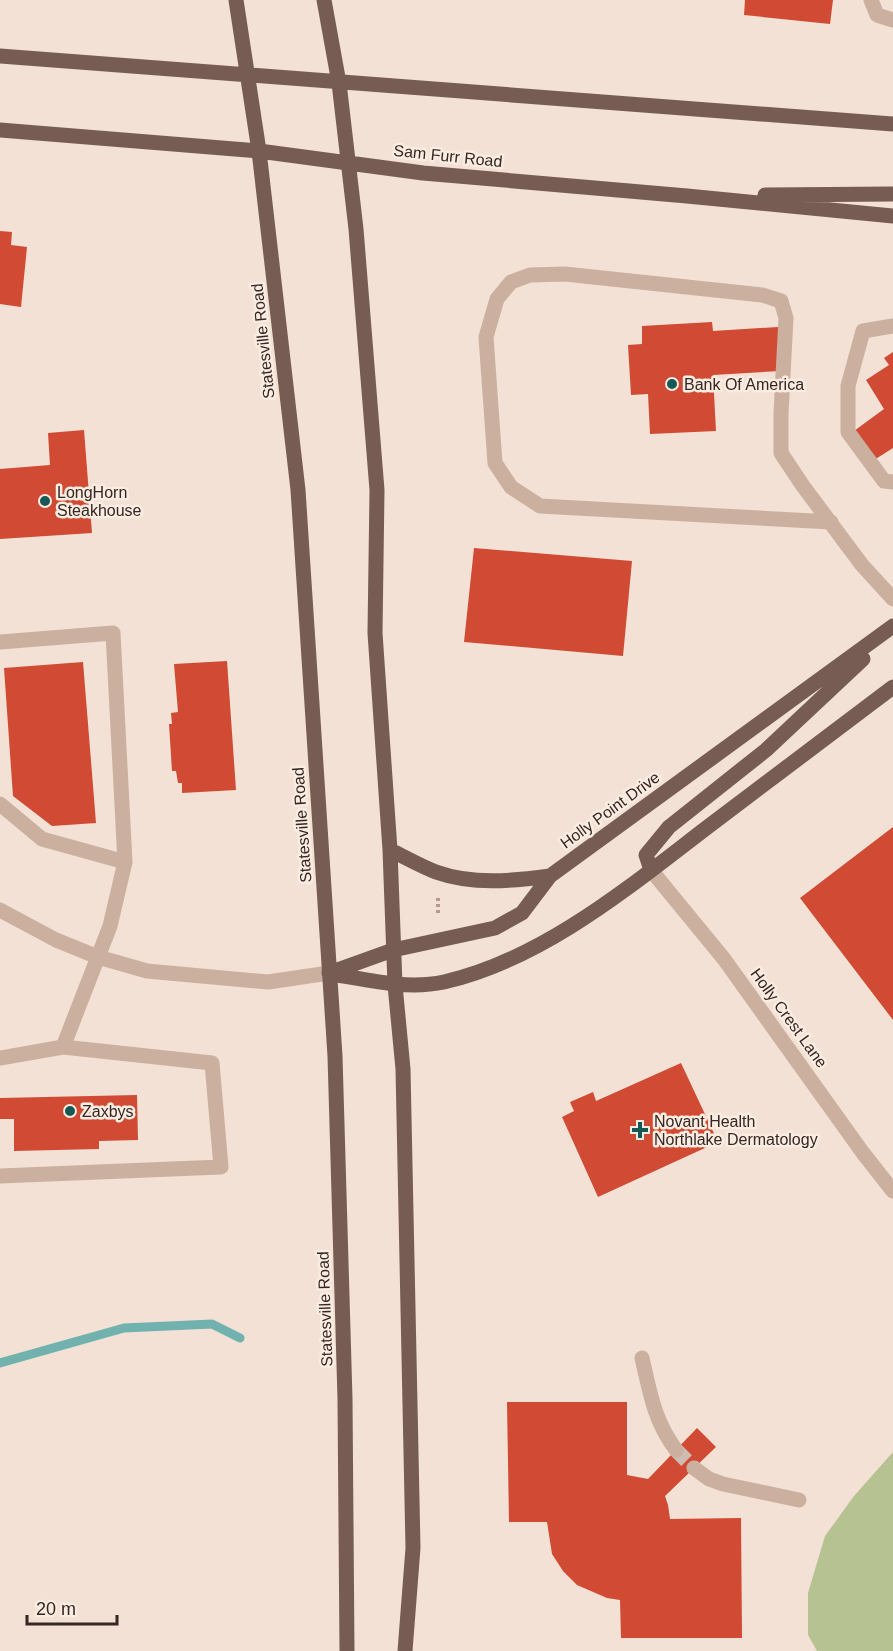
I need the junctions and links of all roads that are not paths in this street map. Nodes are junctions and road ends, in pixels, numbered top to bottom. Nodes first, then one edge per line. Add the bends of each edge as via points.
1 (236, 0) edge
2 (324, 0) edge
3 (871, 0) edge
4 (893, 20) edge
5 (0, 56) edge
6 (246, 76) junction
7 (339, 83) junction
8 (893, 124) edge
9 (0, 130) edge
10 (259, 150) junction
11 (348, 163) junction
12 (893, 194) edge
13 (687, 196) junction
14 (893, 216) edge
15 (893, 326) edge
16 (893, 482) edge
17 (831, 522) junction
18 (893, 598) edge
19 (893, 628) edge
20 (0, 642) edge
21 (893, 687) edge
22 (0, 804) edge
23 (390, 850) junction
24 (125, 862) junction
25 (651, 870) junction
26 (550, 876) junction
27 (0, 910) edge
28 (393, 950) junction
29 (98, 957) junction
30 (329, 974) junction
31 (395, 985) junction
32 (63, 1047) junction
33 (0, 1058) edge
34 (0, 1176) edge
35 (893, 1191) edge
36 (642, 1358) dead end
37 (676, 1450) tunnel mouth
38 (694, 1468) tunnel mouth
39 (799, 1500) dead end
40 (346, 1651) edge
41 (405, 1651) edge

1 - 6 main road, Statesville Road
2 - 7 main road
3 - 4 street via 877,15
5 - 6 main road
6 - 7 main road
6 - 10 main road, Statesville Road
7 - 8 main road
7 - 11 main road
9 - 10 main road, Sam Furr Road
10 - 11 main road, Sam Furr Road
10 - 30 main road, Statesville Road via 298,490
11 - 13 main road, Sam Furr Road
11 - 23 main road via 377,490 375,633
12 - 13 main road
13 - 14 main road, Sam Furr Road
15 - 16 street via 863,332 848,386 848,432 884,481
17 - 17 street via 781,453 786,318 781,301 762,295 565,274 530,275 511,282 497,299 486,337 495,463 511,487 540,506
17 - 18 street via 862,566
19 - 25 main road via 766,750 669,827 646,855
19 - 26 main road, Holly Point Drive
20 - 24 street via 113,633
21 - 25 main road, Holly Point Drive
22 - 24 street via 42,839
23 - 26 main road via 454,877 511,882
23 - 28 main road
24 - 29 street via 110,926
25 - 31 main road, Holly Point Drive via 546,941 498,964 443,982
25 - 35 street, Holly Crest Lane via 724,958
26 - 28 main road, Holly Point Drive via 522,913 495,928
27 - 29 street, Holly Point Drive
28 - 30 main road, Holly Point Drive
28 - 31 main road
29 - 30 street, Holly Point Drive via 147,971 268,982
29 - 32 street
30 - 31 main road, Holly Point Drive
30 - 40 main road, Statesville Road via 345,1388
31 - 41 main road via 403,1069 413,1548
32 - 33 street
32 - 34 street via 212,1063 220,1167
36 - 37 street via 657,1418
38 - 39 street via 723,1484

